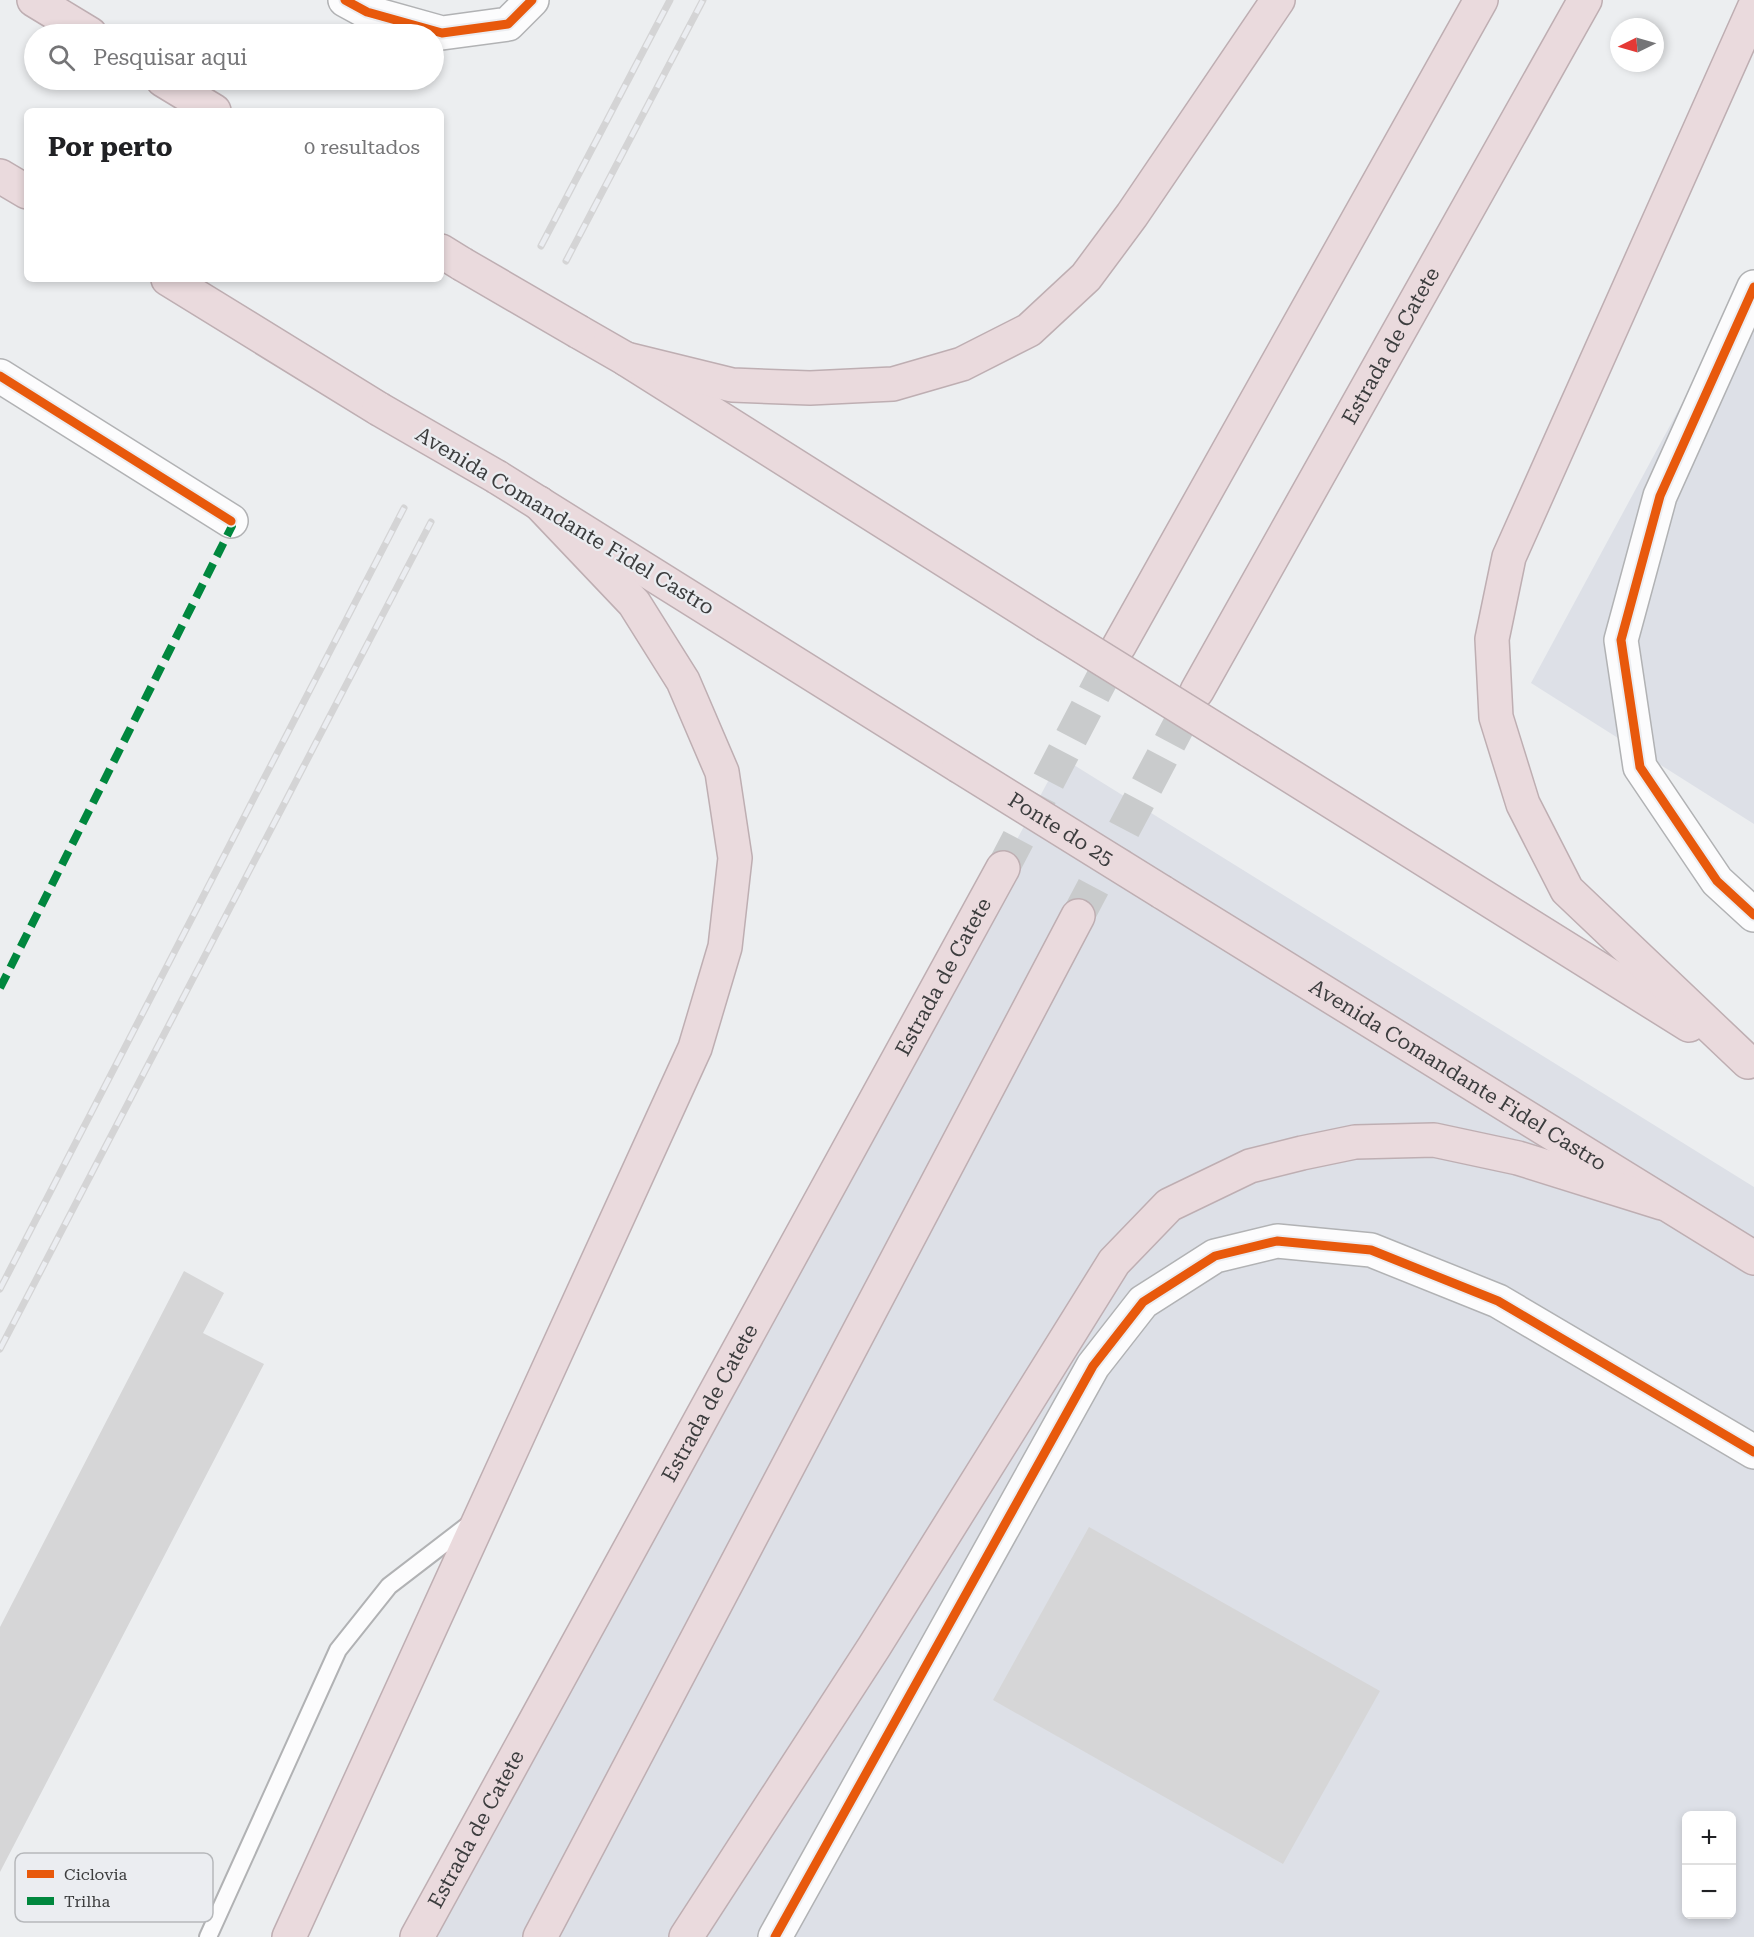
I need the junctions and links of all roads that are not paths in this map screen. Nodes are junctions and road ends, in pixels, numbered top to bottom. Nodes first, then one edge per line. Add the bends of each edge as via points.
1 (34, 0) edge
2 (345, 0) edge
3 (532, 0) edge
4 (1278, 0) edge
5 (1481, 0) edge
6 (1585, 0) edge
7 (1754, 8) edge
8 (74, 24) edge
9 (410, 24) edge
10 (444, 33) edge
11 (179, 90) edge
12 (209, 108) edge
13 (0, 176) edge
14 (24, 190) edge
15 (451, 257) edge
16 (173, 282) edge
17 (1754, 287) edge
18 (626, 359) junction
19 (0, 376) edge
20 (539, 503) junction
21 (231, 521) dead end
22 (1119, 646) tunnel mouth
23 (1197, 691) tunnel mouth
24 (959, 766) joint
25 (1003, 868) tunnel mouth
26 (1162, 892) joint
27 (1754, 915) edge
28 (1078, 916) tunnel mouth
29 (1751, 1064) edge
30 (1662, 1203) junction
31 (1754, 1258) edge
32 (1754, 1452) edge
33 (481, 1514) junction
34 (208, 1937) edge
35 (288, 1937) edge
36 (417, 1937) edge
37 (540, 1937) edge
38 (686, 1937) edge
39 (776, 1937) edge

1 - 8 highway
2 - 9 street via 367,12
3 - 10 street via 508,24
4 - 18 highway via 1086,277 1029,330 962,364 892,384 810,388 732,385
5 - 22 highway
6 - 23 highway, Estrada de Catete
7 - 29 highway via 1509,557 1492,639 1496,717 1523,804 1568,891
11 - 12 highway
13 - 14 highway
15 - 18 highway, bridge
16 - 20 highway, Avenida Comandante Fidel Castro, bridge
17 - 27 street via 1660,496 1621,640 1640,767 1717,881
18 - 29 highway, bridge
19 - 21 street
20 - 24 highway, Avenida Comandante Fidel Castro
20 - 33 highway via 634,603 683,681 722,772 735,858 724,947 695,1048
24 - 26 highway, Ponte do 25, bridge
25 - 36 highway, Estrada de Catete
26 - 30 highway, Avenida Comandante Fidel Castro
28 - 37 highway
30 - 31 highway, Avenida Comandante Fidel Castro
30 - 38 highway via 1518,1158 1434,1140 1355,1142 1302,1153 1250,1166 1168,1205 1114,1262 874,1647
32 - 39 street via 1498,1301 1371,1250 1277,1241 1215,1256 1143,1302 1093,1366
33 - 34 lane via 389,1586 338,1650
33 - 35 highway

